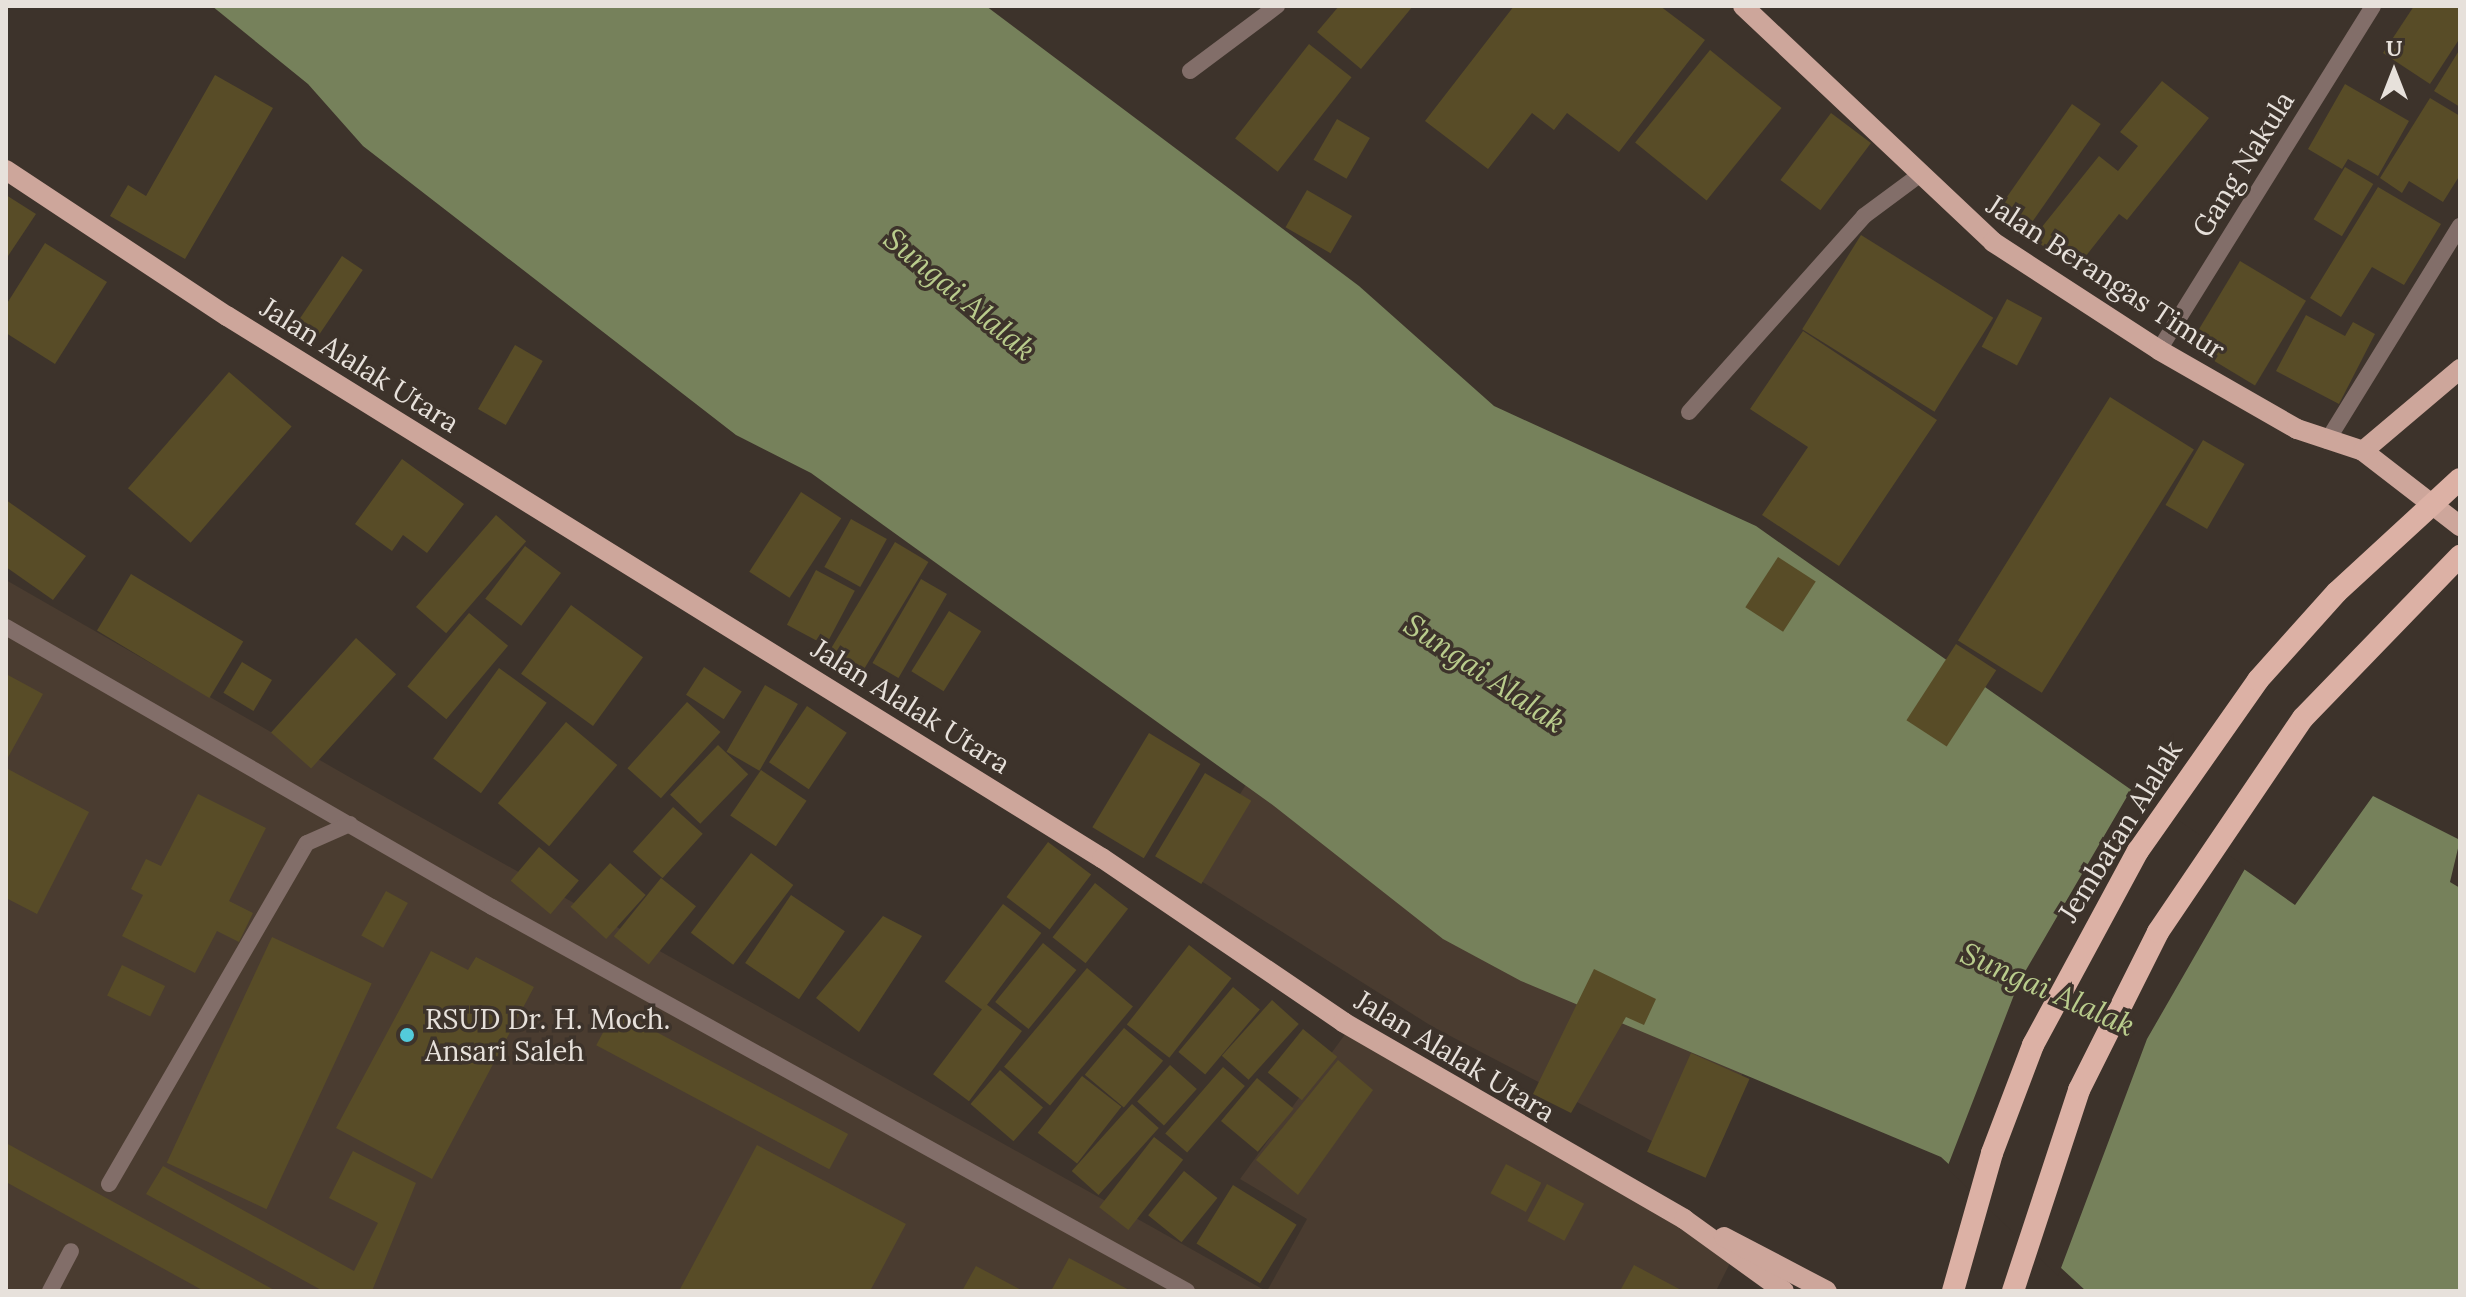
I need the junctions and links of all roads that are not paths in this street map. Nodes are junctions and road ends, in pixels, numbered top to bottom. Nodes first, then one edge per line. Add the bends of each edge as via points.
1 (1277, 6) edge
2 (1743, 6) edge
3 (2373, 6) edge
4 (1190, 71) dead end
5 (6, 170) edge
6 (1918, 176) junction
7 (2460, 226) edge
8 (2159, 350) junction
9 (2460, 369) edge
10 (1689, 412) dead end
11 (2327, 441) junction
12 (2363, 451) junction
13 (2460, 479) edge
14 (2460, 526) edge
15 (2460, 556) edge
16 (6, 627) edge
17 (350, 824) junction
18 (109, 1184) dead end
19 (1684, 1219) junction
20 (71, 1251) dead end
21 (50, 1291) edge
22 (1187, 1291) edge
23 (1784, 1291) edge
24 (1827, 1291) edge
25 (1953, 1291) edge
26 (2013, 1291) edge

1 - 4 street
2 - 6 main road, Jalan Berangas Timur
3 - 8 street, Gang Nakula
5 - 19 main road, Jalan Alalak Utara via 227,316 1102,858 1343,1022 1486,1111
6 - 8 main road, Jalan Berangas Timur via 1993,242
6 - 10 street via 1864,216
7 - 11 street
8 - 11 main road, Jalan Berangas Timur
9 - 12 main road
11 - 12 main road, Jalan Berangas Timur
12 - 14 main road
13 - 25 highway, Jembatan Alalak, bridge via 2337,592 2258,680 2138,851 2033,1045 1992,1153
15 - 26 highway via 2303,718 2158,932 2079,1090
16 - 17 street
17 - 18 street via 307,843
17 - 22 street
19 - 23 main road, Jalan Alalak Utara
19 - 24 main road
20 - 21 street

